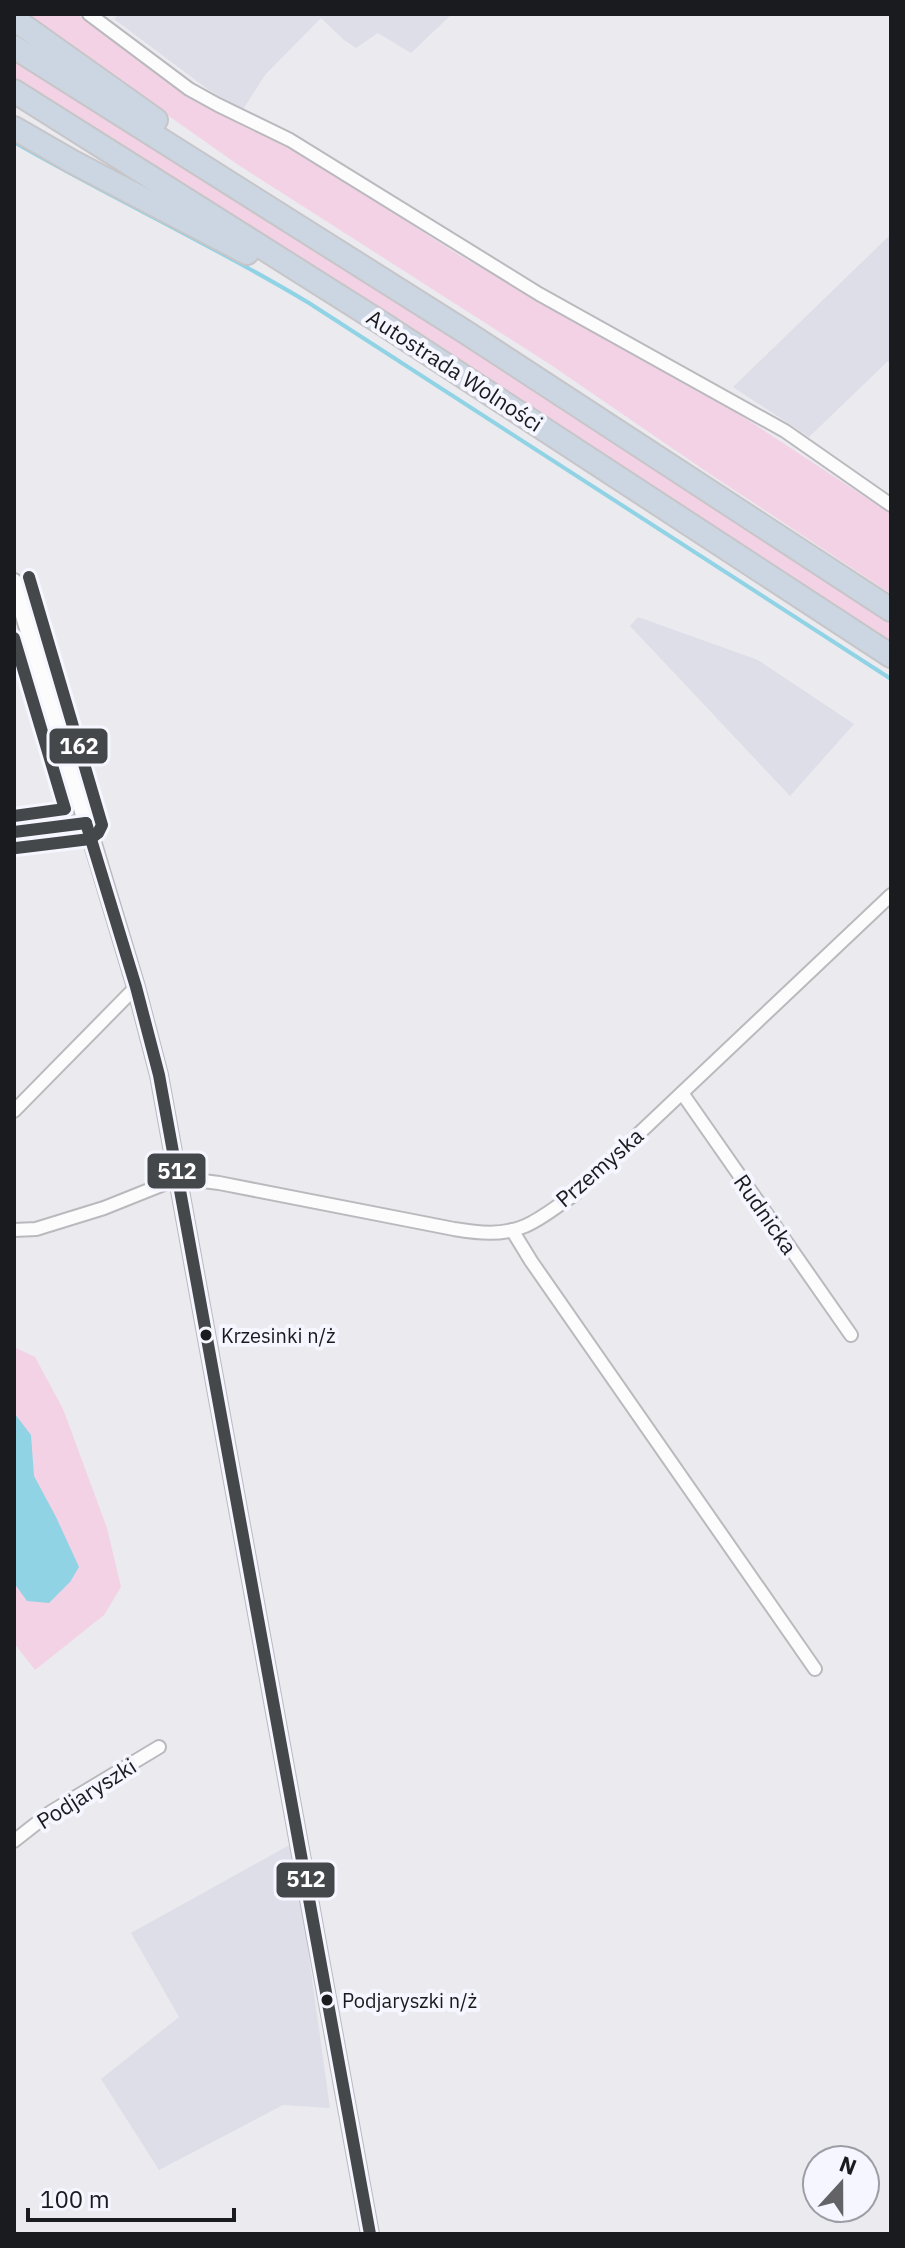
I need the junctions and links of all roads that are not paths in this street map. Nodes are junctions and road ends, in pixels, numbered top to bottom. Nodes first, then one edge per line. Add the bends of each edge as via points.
1 (89, 14) edge
2 (14, 19) edge
3 (14, 47) edge
4 (14, 91) edge
5 (14, 128) edge
6 (227, 180) junction
7 (380, 322) junction
8 (891, 505) edge
9 (14, 582) edge
10 (891, 610) edge
11 (891, 656) edge
12 (86, 823) junction
13 (14, 832) edge
14 (891, 895) edge
15 (136, 987) junction
16 (682, 1093) junction
17 (14, 1111) edge
18 (179, 1178) junction
19 (14, 1230) edge
20 (512, 1230) junction
21 (851, 1335) dead end
22 (815, 1669) dead end
23 (159, 1747) dead end
24 (14, 1841) edge
25 (370, 2234) edge

1 - 8 street via 189,89 290,140 539,294 785,431
2 - 6 highway via 178,136
3 - 6 highway, Autostrada Wolności
4 - 7 highway, Autostrada Wolności
5 - 7 highway
6 - 10 highway, Autostrada Wolności
7 - 11 highway, Autostrada Wolności
9 - 12 street
12 - 13 street
12 - 15 street
14 - 16 street, Przemyska
15 - 17 street
15 - 18 street
16 - 20 street, Przemyska via 574,1195
16 - 21 street, Rudnicka
18 - 19 street via 104,1208 36,1229
18 - 20 street, Przemyska via 485,1234
18 - 25 street
20 - 22 street
23 - 24 street, Podjaryszki via 51,1812

